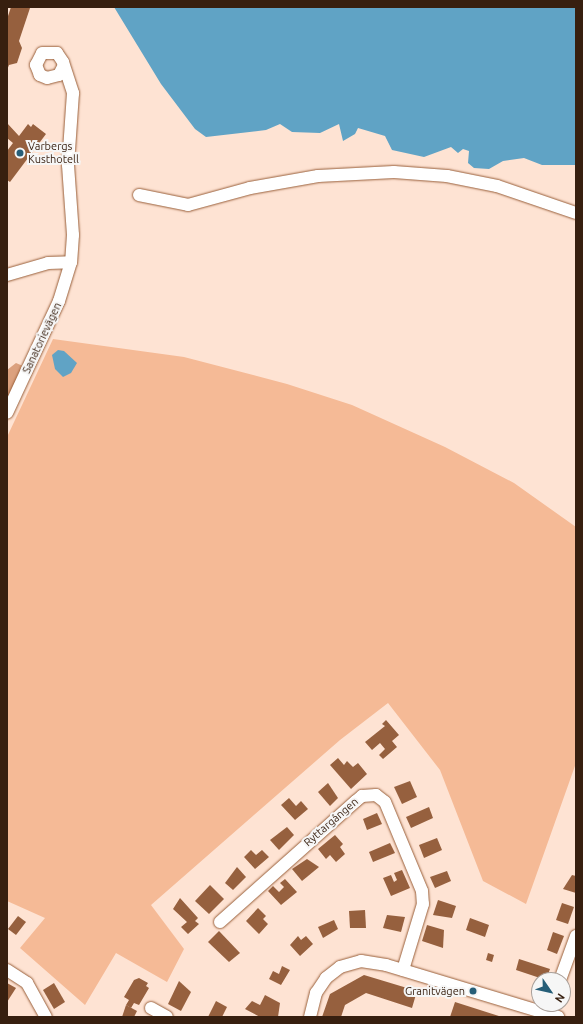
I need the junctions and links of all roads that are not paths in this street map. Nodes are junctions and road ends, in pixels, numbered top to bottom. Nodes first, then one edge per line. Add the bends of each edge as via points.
1 (63, 67) dead end
2 (139, 195) dead end
3 (576, 213) edge
4 (71, 262) junction
5 (7, 275) edge
6 (7, 413) edge
7 (220, 922) dead end
8 (576, 936) edge
9 (7, 970) edge
10 (403, 970) junction
11 (563, 972) edge
12 (151, 1008) dead end
13 (552, 1013) edge
14 (46, 1017) edge
15 (167, 1017) edge
16 (310, 1017) edge

1 - 4 street, Sanatorievägen via 73,93 69,200 73,235
2 - 3 street via 188,205 257,187 318,176 394,172 447,176 490,184 528,194
4 - 5 street via 48,263
4 - 6 street, Sanatorievägen via 59,301
7 - 10 street, Ryttargången via 356,800 362,796 376,795 385,802 422,891 423,904
8 - 11 street
9 - 14 street via 27,983
10 - 13 street
10 - 16 street via 372,962 353,962 340,967 320,986
12 - 15 street

